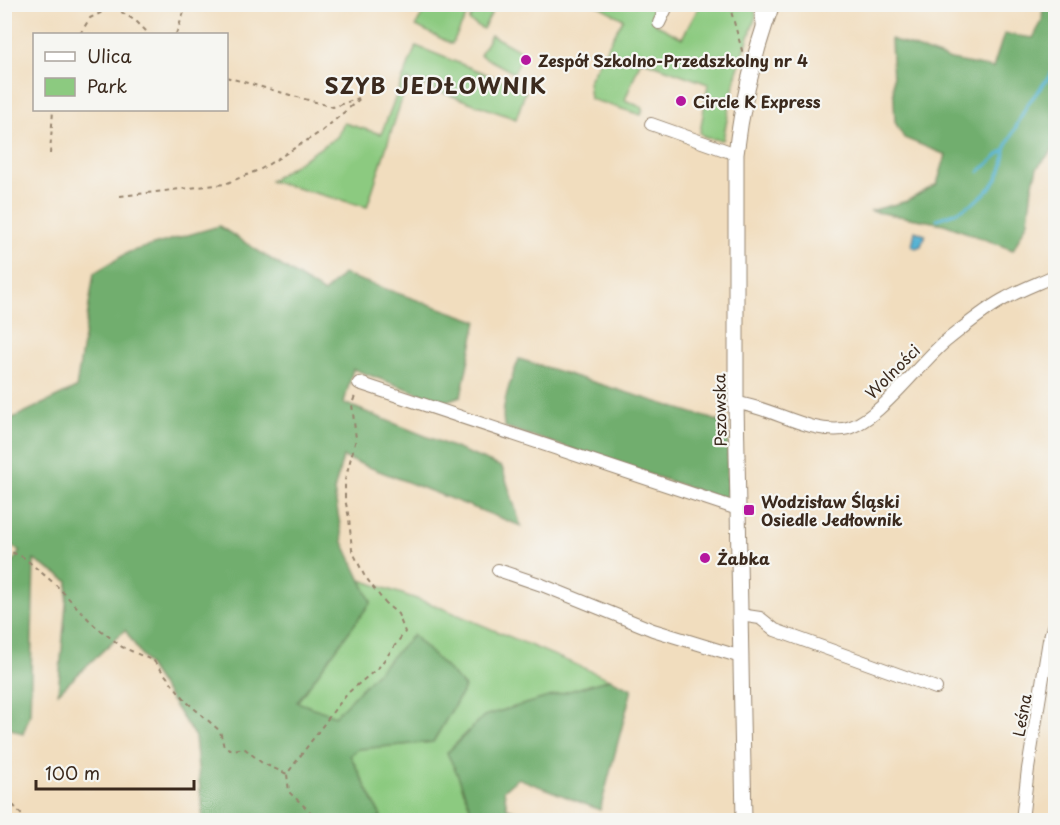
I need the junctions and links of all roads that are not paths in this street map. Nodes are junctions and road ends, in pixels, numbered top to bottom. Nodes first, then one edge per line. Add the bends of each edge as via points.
1 (668, 4) edge
2 (760, 4) edge
3 (772, 4) edge
4 (659, 23) dead end
5 (763, 27) junction
6 (651, 124) dead end
7 (736, 154) junction
8 (1056, 275) edge
9 (359, 382) road end
10 (736, 403) junction
11 (738, 509) junction
12 (498, 570) dead end
13 (740, 615) junction
14 (1056, 617) edge
15 (741, 657) junction
16 (936, 688) dead end
17 (744, 820) edge
18 (1022, 820) edge

1 - 4 street
2 - 5 street
3 - 5 main road, Pszowska
5 - 7 main road, Pszowska via 750,69
6 - 7 street
7 - 10 main road, Pszowska
8 - 10 street, Wolności via 1004,299 946,341 878,410 858,424 843,429 823,428
9 - 11 street
10 - 11 main road, Pszowska
11 - 13 main road, Pszowska
12 - 15 street via 653,630
13 - 15 main road, Pszowska
13 - 16 street via 760,618 775,630
14 - 18 street, Leśna via 1049,640
15 - 17 main road, Pszowska

